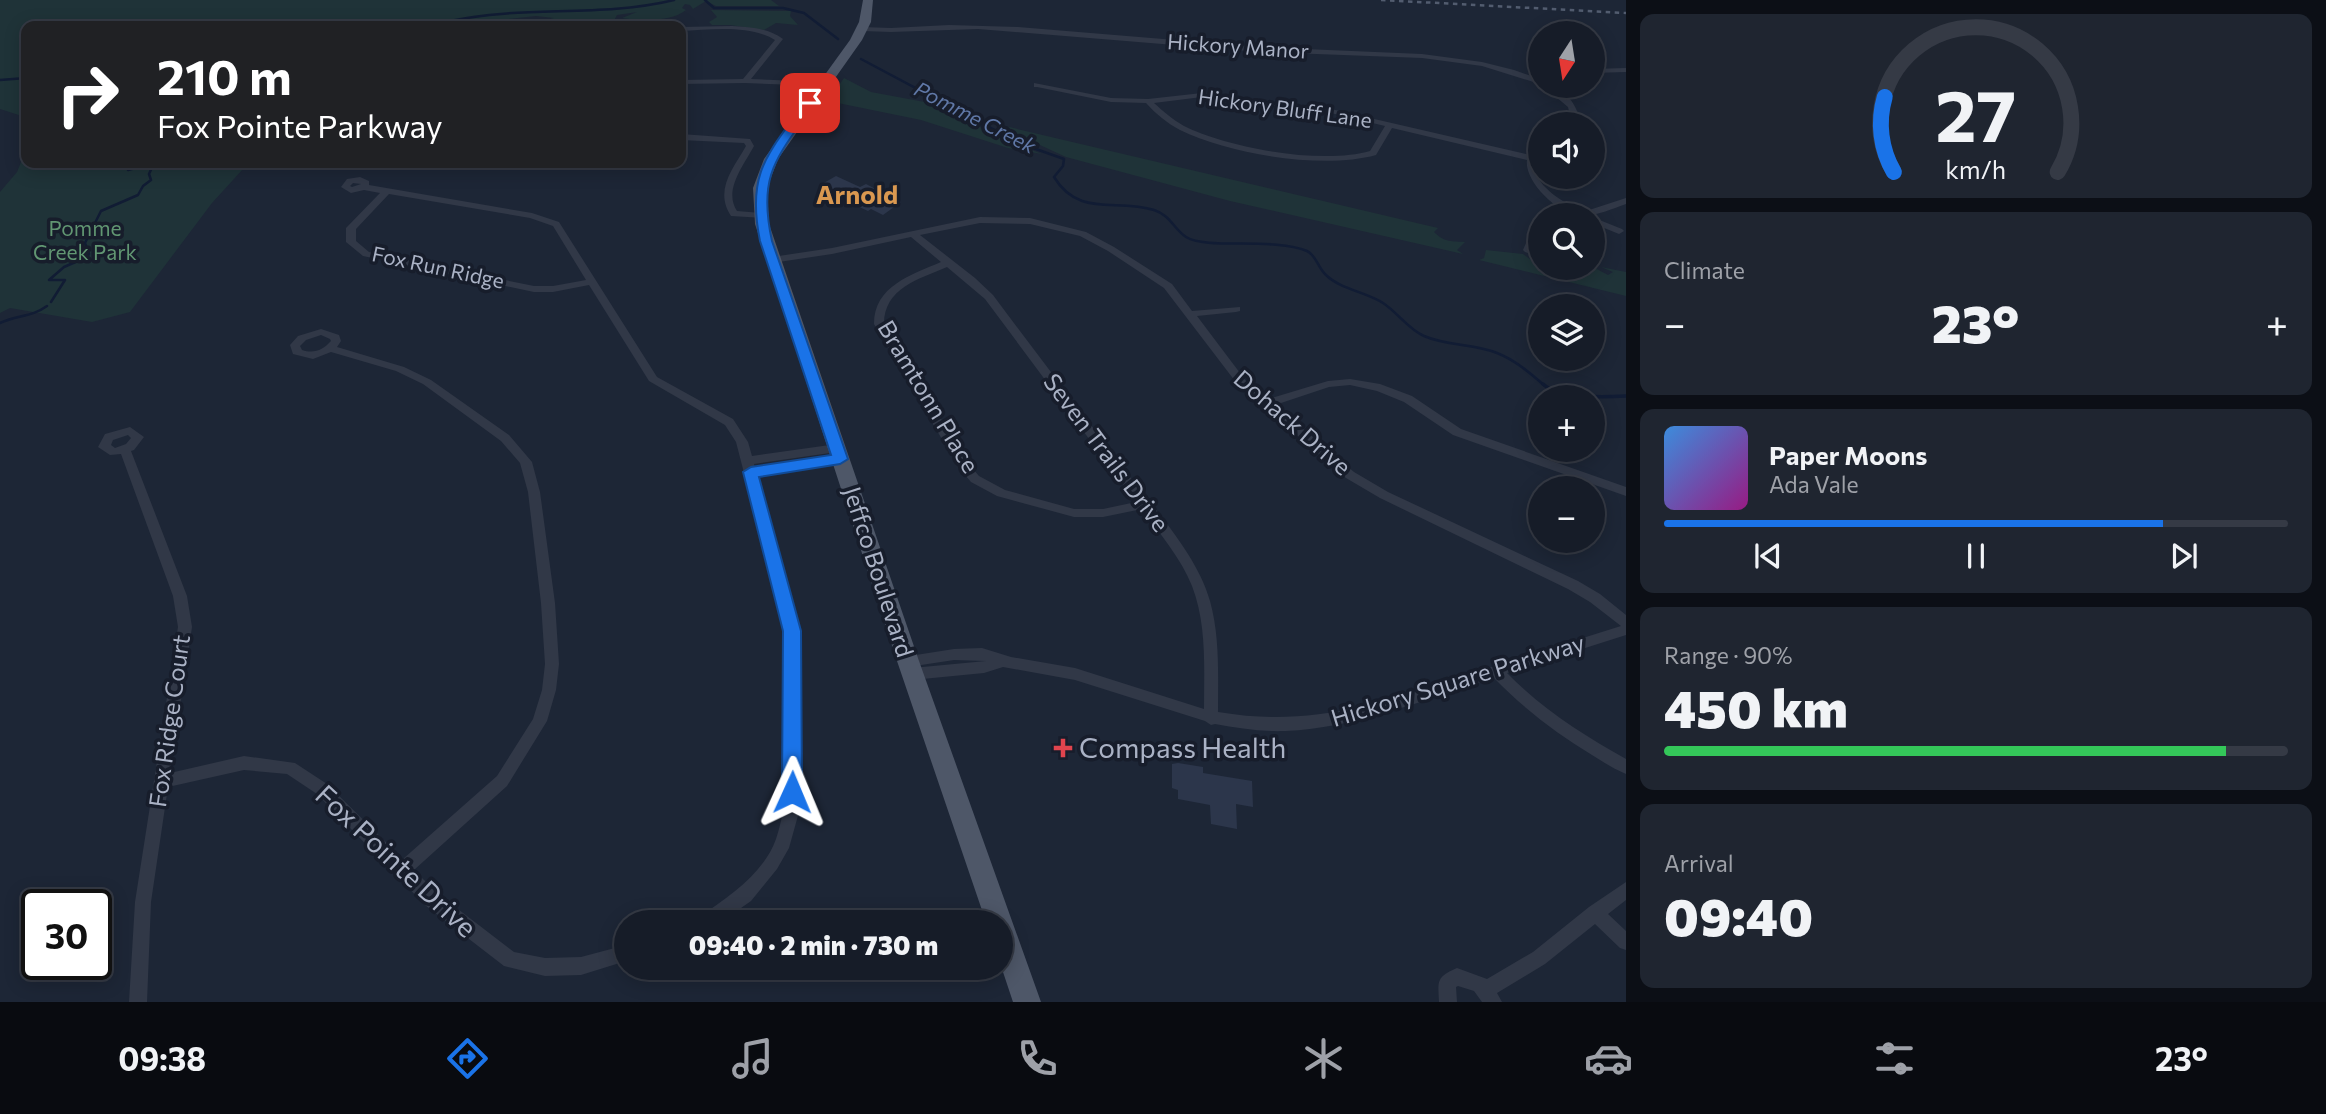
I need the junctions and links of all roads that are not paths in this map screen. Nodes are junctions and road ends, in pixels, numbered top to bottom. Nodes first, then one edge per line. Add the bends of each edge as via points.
1 (868, 0) edge
2 (686, 29) edge
3 (860, 31) junction
4 (1605, 71) edge
5 (1626, 71) edge
6 (1528, 77) edge
7 (745, 81) junction
8 (686, 82) edge
9 (824, 84) junction
10 (1037, 85) dead end
11 (1562, 98) edge
12 (1148, 101) junction
13 (1575, 112) edge
14 (1391, 125) junction
15 (686, 137) edge
16 (1528, 157) edge
17 (363, 187) dead end
18 (1543, 189) edge
19 (386, 191) junction
20 (1626, 201) edge
21 (1561, 203) edge
22 (1605, 208) edge
23 (761, 216) junction
24 (1605, 225) edge
25 (1619, 231) dead end
26 (912, 233) junction
27 (772, 260) junction
28 (947, 263) junction
29 (593, 282) junction
30 (1236, 309) dead end
31 (1190, 314) junction
32 (331, 349) dead end
33 (1266, 404) junction
34 (125, 450) dead end
35 (839, 454) junction
36 (749, 467) junction
37 (1626, 492) edge
38 (1144, 504) junction
39 (1626, 623) edge
40 (1626, 630) edge
41 (910, 667) junction
42 (1495, 670) junction
43 (1211, 719) junction
44 (1626, 766) edge
45 (162, 782) junction
46 (402, 870) junction
47 (1626, 890) edge
48 (724, 910) edge
49 (995, 910) edge
50 (1595, 913) junction
51 (1626, 942) edge
52 (614, 956) edge
53 (1013, 962) edge
54 (1490, 996) edge
55 (138, 1002) edge
56 (1027, 1002) edge
57 (1448, 1002) edge

1 - 3 main road, Jeffco Boulevard
2 - 7 street via 745,30 779,38
3 - 6 street, Hickory Manor via 903,36 976,26 1097,34 1210,47 1457,60
3 - 9 main road, Jeffco Boulevard
4 - 5 street
7 - 8 street
7 - 9 street
9 - 23 main road, Jeffco Boulevard via 771,159 760,188
10 - 12 street, Hickory Bluff Lane via 1101,99
11 - 13 street, Hickory Manor
12 - 14 street, Hickory Bluff Lane via 1214,96 1331,111
12 - 14 street via 1178,126 1211,140 1329,159 1373,153
14 - 16 street, Hickory Bluff Lane
15 - 23 street via 747,141 750,146 727,191 729,209 734,214
17 - 19 street
18 - 21 street
19 - 29 street via 556,224
19 - 29 street, Fox Run Ridge via 351,228 351,242 366,254 534,289
20 - 22 street
23 - 27 main road, Jeffco Boulevard
24 - 25 street
26 - 27 street, Dohack Drive
26 - 28 street, Seven Trails Drive
26 - 31 street, Dohack Drive via 1000,219 1065,228 1157,277
27 - 35 main road, Jeffco Boulevard
28 - 38 street, Seven Trails Drive via 989,298
28 - 38 street, Bramtonn Place via 891,292 878,316 963,465 975,479 1000,493 1073,513 1103,513
29 - 36 street via 653,379 729,422 742,442
30 - 31 street
31 - 33 street, Dohack Drive via 1235,376
32 - 46 street via 400,369 427,382 505,438 526,462 534,492 552,664 540,721 502,780
33 - 37 street via 1317,386 1362,384 1408,399 1457,432
33 - 39 street, Dohack Drive via 1366,486 1573,585
34 - 45 street, Fox Ridge Court via 180,596 185,627
35 - 36 street
35 - 41 main road, Jeffco Boulevard
36 - 48 street via 792,631 791,812 783,843 771,864 746,895
38 - 43 street, Seven Trails Drive via 1185,561 1201,593 1210,646
40 - 42 street, Hickory Square Parkway
41 - 43 street, Hickory Square Parkway via 984,667 1003,661 1066,671
41 - 49 main road, Jeffco Boulevard
42 - 43 street, Hickory Square Parkway via 1325,722 1268,726
42 - 44 street via 1558,728
45 - 46 street, Fox Pointe Drive via 244,763 290,768 322,789
45 - 55 street, Fox Ridge Court via 142,902
46 - 52 street, Fox Pointe Drive via 431,899 510,960 545,967 581,966
47 - 50 street
50 - 51 street
50 - 54 street
53 - 56 main road, Jeffco Boulevard
54 - 57 street via 1472,980 1457,977 1447,984

